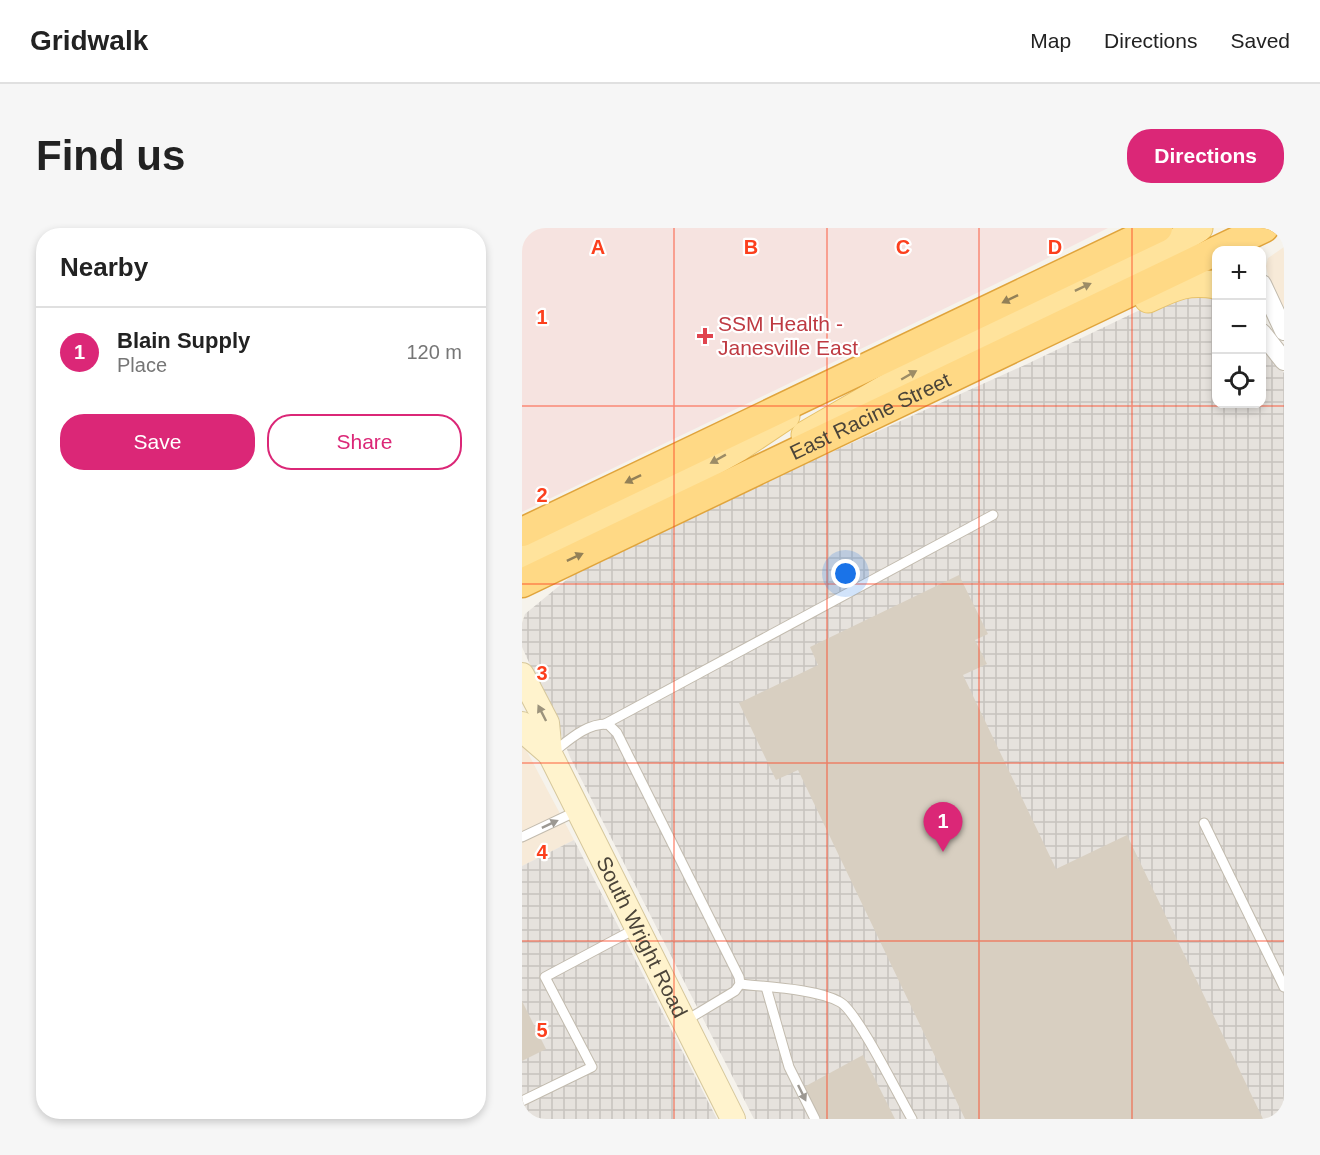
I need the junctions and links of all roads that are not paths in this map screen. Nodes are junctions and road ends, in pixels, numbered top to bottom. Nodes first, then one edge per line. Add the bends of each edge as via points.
1 (1158, 228) edge
2 (1199, 228) edge
3 (1205, 228) edge
4 (1233, 242) edge
5 (1212, 285) edge
6 (1266, 293) edge
7 (1284, 331) edge
8 (1266, 338) edge
9 (1284, 361) edge
10 (837, 381) junction
11 (814, 444) junction
12 (753, 473) junction
13 (993, 515) dead end
14 (522, 532) edge
15 (522, 558) edge
16 (522, 583) edge
17 (522, 675) edge
18 (522, 724) edge
19 (605, 724) junction
20 (550, 754) junction
21 (578, 811) junction
22 (1204, 823) dead end
23 (522, 837) edge
24 (637, 928) junction
25 (740, 984) junction
26 (766, 987) junction
27 (1284, 987) edge
28 (684, 1022) junction
29 (522, 1101) edge
30 (733, 1119) edge
31 (814, 1119) edge
32 (912, 1119) edge

1 -> 10 highway
12 -> 2 main road via 812,431 971,339 1170,246
3 - 4 street
4 - 11 highway, East Racine Street
5 - 11 main road via 1179,284 965,385
6 - 7 street
8 - 9 street
10 -> 14 highway
10 -> 15 main road via 738,448 651,496
11 - 12 highway, East Racine Street
16 -> 12 highway, East Racine Street
13 - 19 lane
20 -> 17 main road, South Wright Road via 547,723
18 - 20 main road, South Wright Road via 527,734
19 - 20 lane via 579,732
19 - 25 lane via 617,733
20 - 21 main road, South Wright Road
23 -> 21 lane
21 - 24 main road, South Wright Road
22 - 27 lane
24 - 28 main road, South Wright Road
24 - 29 lane via 545,977 592,1066
25 - 26 lane
25 - 28 lane
26 -> 31 lane via 789,1067
26 - 32 lane via 841,1002 855,1017
28 - 30 main road, South Wright Road

